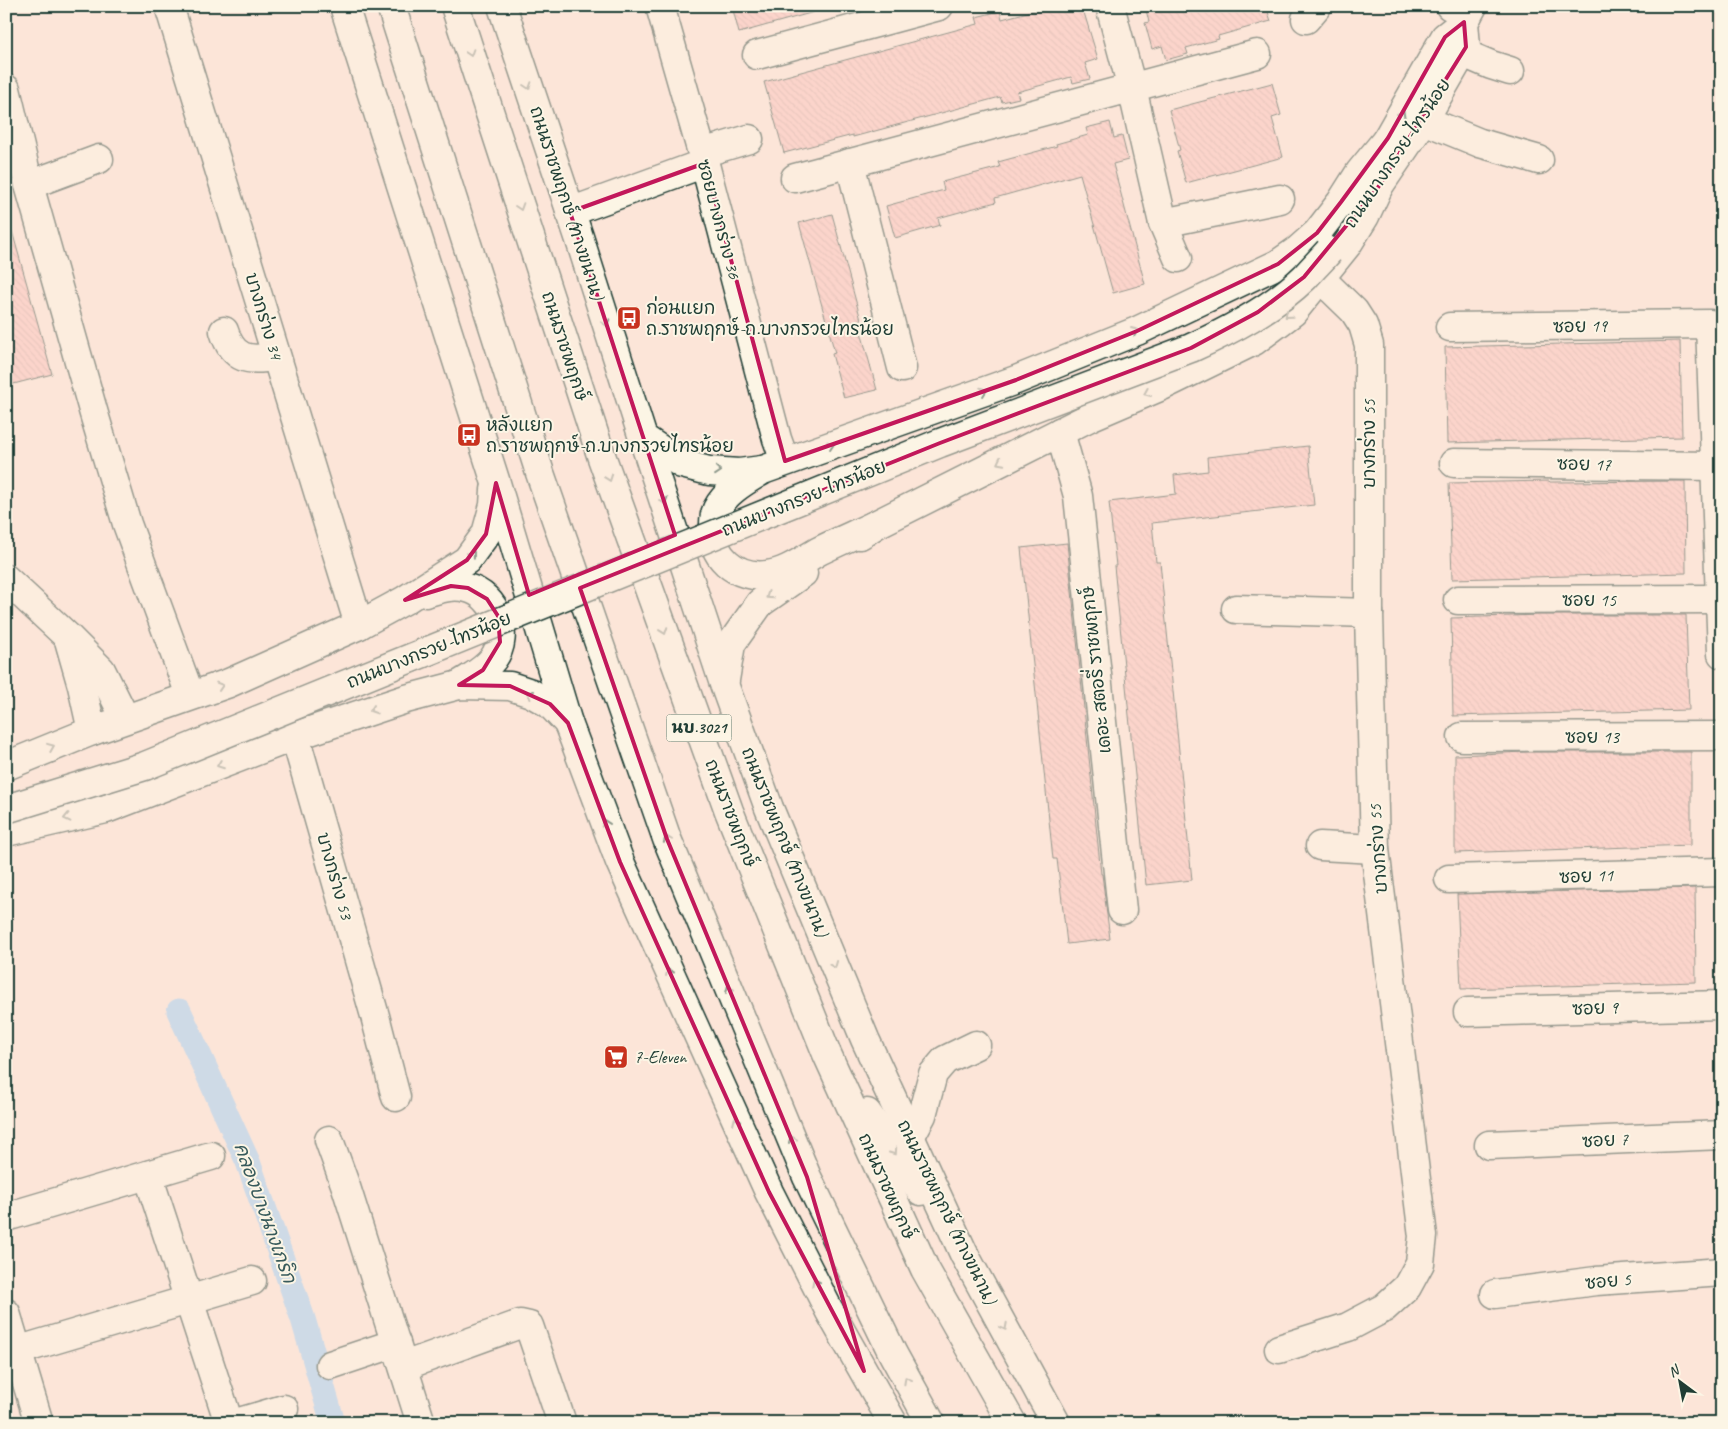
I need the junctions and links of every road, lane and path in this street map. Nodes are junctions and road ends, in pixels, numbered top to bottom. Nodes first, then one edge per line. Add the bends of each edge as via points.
1 (169, 6) edge
2 (344, 6) edge
3 (390, 6) edge
4 (454, 6) edge
5 (502, 6) edge
6 (660, 6) edge
7 (939, 6) edge
8 (1110, 6) edge
9 (1464, 12) edge
10 (1463, 53) junction
11 (1257, 54) dead end
12 (757, 55) dead end
13 (1510, 71) dead end
14 (1132, 88) junction
15 (6, 90) edge
16 (1424, 120) junction
17 (1388, 138) junction
18 (749, 139) dead end
19 (703, 158) junction
20 (99, 159) dead end
21 (1539, 160) dead end
22 (850, 164) junction
23 (795, 178) dead end
24 (29, 185) junction
25 (1379, 186) junction
26 (1280, 199) dead end
27 (570, 212) junction
28 (1163, 223) junction
29 (1324, 247) junction
30 (1178, 258) dead end
31 (1320, 278) junction
32 (1450, 327) dead end
33 (224, 331) dead end
34 (276, 356) junction
35 (902, 368) dead end
36 (1717, 394) edge
37 (1060, 432) junction
38 (643, 438) junction
39 (1454, 463) dead end
40 (774, 465) junction
41 (1715, 466) junction
42 (496, 483) junction
43 (875, 525) junction
44 (1720, 541) edge
45 (6, 579) edge
46 (1720, 599) junction
47 (405, 600) junction
48 (1458, 600) dead end
49 (1236, 609) dead end
50 (1369, 613) junction
51 (359, 625) junction
52 (68, 637) junction
53 (1722, 654) edge
54 (724, 684) junction
55 (459, 685) junction
56 (190, 696) junction
57 (126, 718) junction
58 (568, 723) junction
59 (92, 731) junction
60 (295, 736) junction
61 (1722, 736) edge
62 (1462, 738) dead end
63 (6, 766) edge
64 (6, 796) edge
65 (6, 809) edge
66 (6, 832) edge
67 (1320, 846) dead end
68 (1375, 849) junction
69 (1722, 872) edge
70 (1449, 880) dead end
71 (1122, 910) dead end
72 (1722, 1004) edge
73 (1468, 1012) dead end
74 (976, 1045) dead end
75 (827, 1054) junction
76 (396, 1097) dead end
77 (1722, 1135) edge
78 (910, 1137) junction
79 (329, 1140) dead end
80 (1489, 1145) dead end
81 (211, 1156) dead end
82 (148, 1175) junction
83 (808, 1177) junction
84 (6, 1217) edge
85 (964, 1254) junction
86 (1722, 1272) edge
87 (252, 1281) dead end
88 (1495, 1294) dead end
89 (189, 1300) junction
90 (6, 1313) edge
91 (1279, 1349) dead end
92 (12, 1352) edge
93 (400, 1355) junction
94 (330, 1365) dead end
95 (864, 1371) junction
96 (284, 1409) dead end
97 (39, 1423) edge
98 (229, 1423) edge
99 (236, 1423) edge
100 (421, 1423) edge
101 (562, 1423) edge
102 (893, 1423) edge
103 (931, 1423) edge
104 (1012, 1423) edge
105 (1056, 1423) edge

1 - 34 main road, บางกร่าง 34
2 - 42 main road
83 -> 3 main road via 667,839 540,472
4 -> 75 main road, ถนนราชพฤกษ์ / นบ.3021 via 602,458 729,811
5 -> 27 main road, ถนนราชพฤกษ์ (ทางขนาน) / นบ.3021
6 - 19 main road, ซอยบางกร่าง 36
7 - 12 main road
8 - 14 main road
9 - 10 main road, ถนนบางกรวย-ไทรน้อย via 1466,47
17 -> 9 main road, ถนนบางกรวย-ไทรน้อย via 1445,37
10 - 13 main road
10 - 16 main road, ถนนบางกรวย-ไทรน้อย
11 - 14 main road
14 - 22 main road
14 - 28 main road
15 - 24 main road
16 - 21 main road via 1480,143
16 - 25 main road, ถนนบางกรวย-ไทรน้อย
17 - 29 main road, ถนนบางกรวย-ไทรน้อย
40 -> 17 main road via 1016,380 1137,331 1278,264 1316,233
18 - 19 main road
19 - 27 main road
19 - 40 main road, ซอยบางกร่าง 36 via 777,439
20 - 24 main road
22 - 23 main road
22 - 35 main road
24 - 56 main road via 127,524
25 - 29 main road, ถนนบางกรวย-ไทรน้อย
25 - 31 main road via 1347,245
26 - 28 main road
27 -> 38 main road, ถนนราชพฤกษ์ (ทางขนาน) / นบ.3021
28 - 30 main road
29 - 64 main road, ถนนบางกรวย-ไทรน้อย via 1275,286 1187,337 661,540 141,755
29 - 65 main road, ถนนบางกรวย-ไทรน้อย, bridge via 1304,277 1282,296 1216,337 1191,348 940,443 145,766
31 -> 37 main road via 1293,312 1254,341
31 - 50 main road, บางกร่าง 55 via 1354,311 1363,325 1369,345
32 - 36 main road, ซอย 19 via 1710,324
33 - 34 main road via 228,345 248,359
34 - 51 main road, บางกร่าง 34
36 - 41 main road
37 -> 43 main road
37 - 71 main road, เดอะ สตอรี่ ราชพฤกษ์ via 1078,496
38 -> 40 main road via 682,464 709,471 739,473
38 -> 54 main road, ถนนราชพฤกษ์ (ทางขนาน) / นบ.3021
39 - 41 main road, ซอย 17
40 - 43 main road via 744,481 726,496 716,510 712,533 716,549 735,570 752,576 785,570
41 - 44 main road
47 -> 42 main road via 467,560 486,534
42 - 58 main road
43 -> 54 main road via 760,603 731,644
44 - 46 main road
45 - 52 main road
46 - 48 main road, ซอย 15
46 - 53 main road
47 - 51 main road
47 - 55 main road via 440,588 468,588 487,599 498,616 501,632 494,658 483,670
49 - 50 main road
50 - 68 main road, บางกร่าง 55
56 -> 51 main road via 229,683
52 - 57 main road via 101,670
52 - 59 main road
54 -> 78 main road, ถนนราชพฤกษ์ (ทางขนาน) / นบ.3021 via 769,808 865,1039
58 -> 55 main road via 550,704 531,693 510,686
55 -> 60 main road
56 - 57 main road
57 - 59 main road
95 -> 58 main road via 760,1174 620,862
63 -> 59 main road
60 -> 66 main road via 106,809
60 - 76 main road, บางกร่าง 53
61 - 62 main road, ซอย 13
67 - 68 main road
68 - 91 main road, บางกร่าง 55 via 1423,1236 1420,1263 1407,1287 1384,1308 1348,1327
69 - 70 main road, ซอย 11
72 - 73 main road, ซอย 9
74 - 78 main road via 946,1060 933,1074 922,1115
75 -> 85 main road
75 - 104 main road, ถนนราชพฤกษ์ / นบ.3021 via 925,1269
77 - 80 main road, ซอย 7
78 - 85 main road, ถนนราชพฤกษ์ (ทางขนาน) / นบ.3021
79 - 93 main road
81 - 82 main road
82 - 84 main road
82 - 89 main road
83 - 95 main road
103 -> 83 main road via 893,1354
85 -> 105 main road, ถนนราชพฤกษ์ (ทางขนาน) / นบ.3021
86 - 88 main road, ซอย 5 via 1596,1281
87 - 89 main road
89 - 92 main road
89 - 98 main road
90 - 92 main road
92 - 97 main road
93 - 94 main road
93 - 100 main road
93 - 101 main road via 520,1324 529,1326
95 - 102 main road
96 - 99 main road

